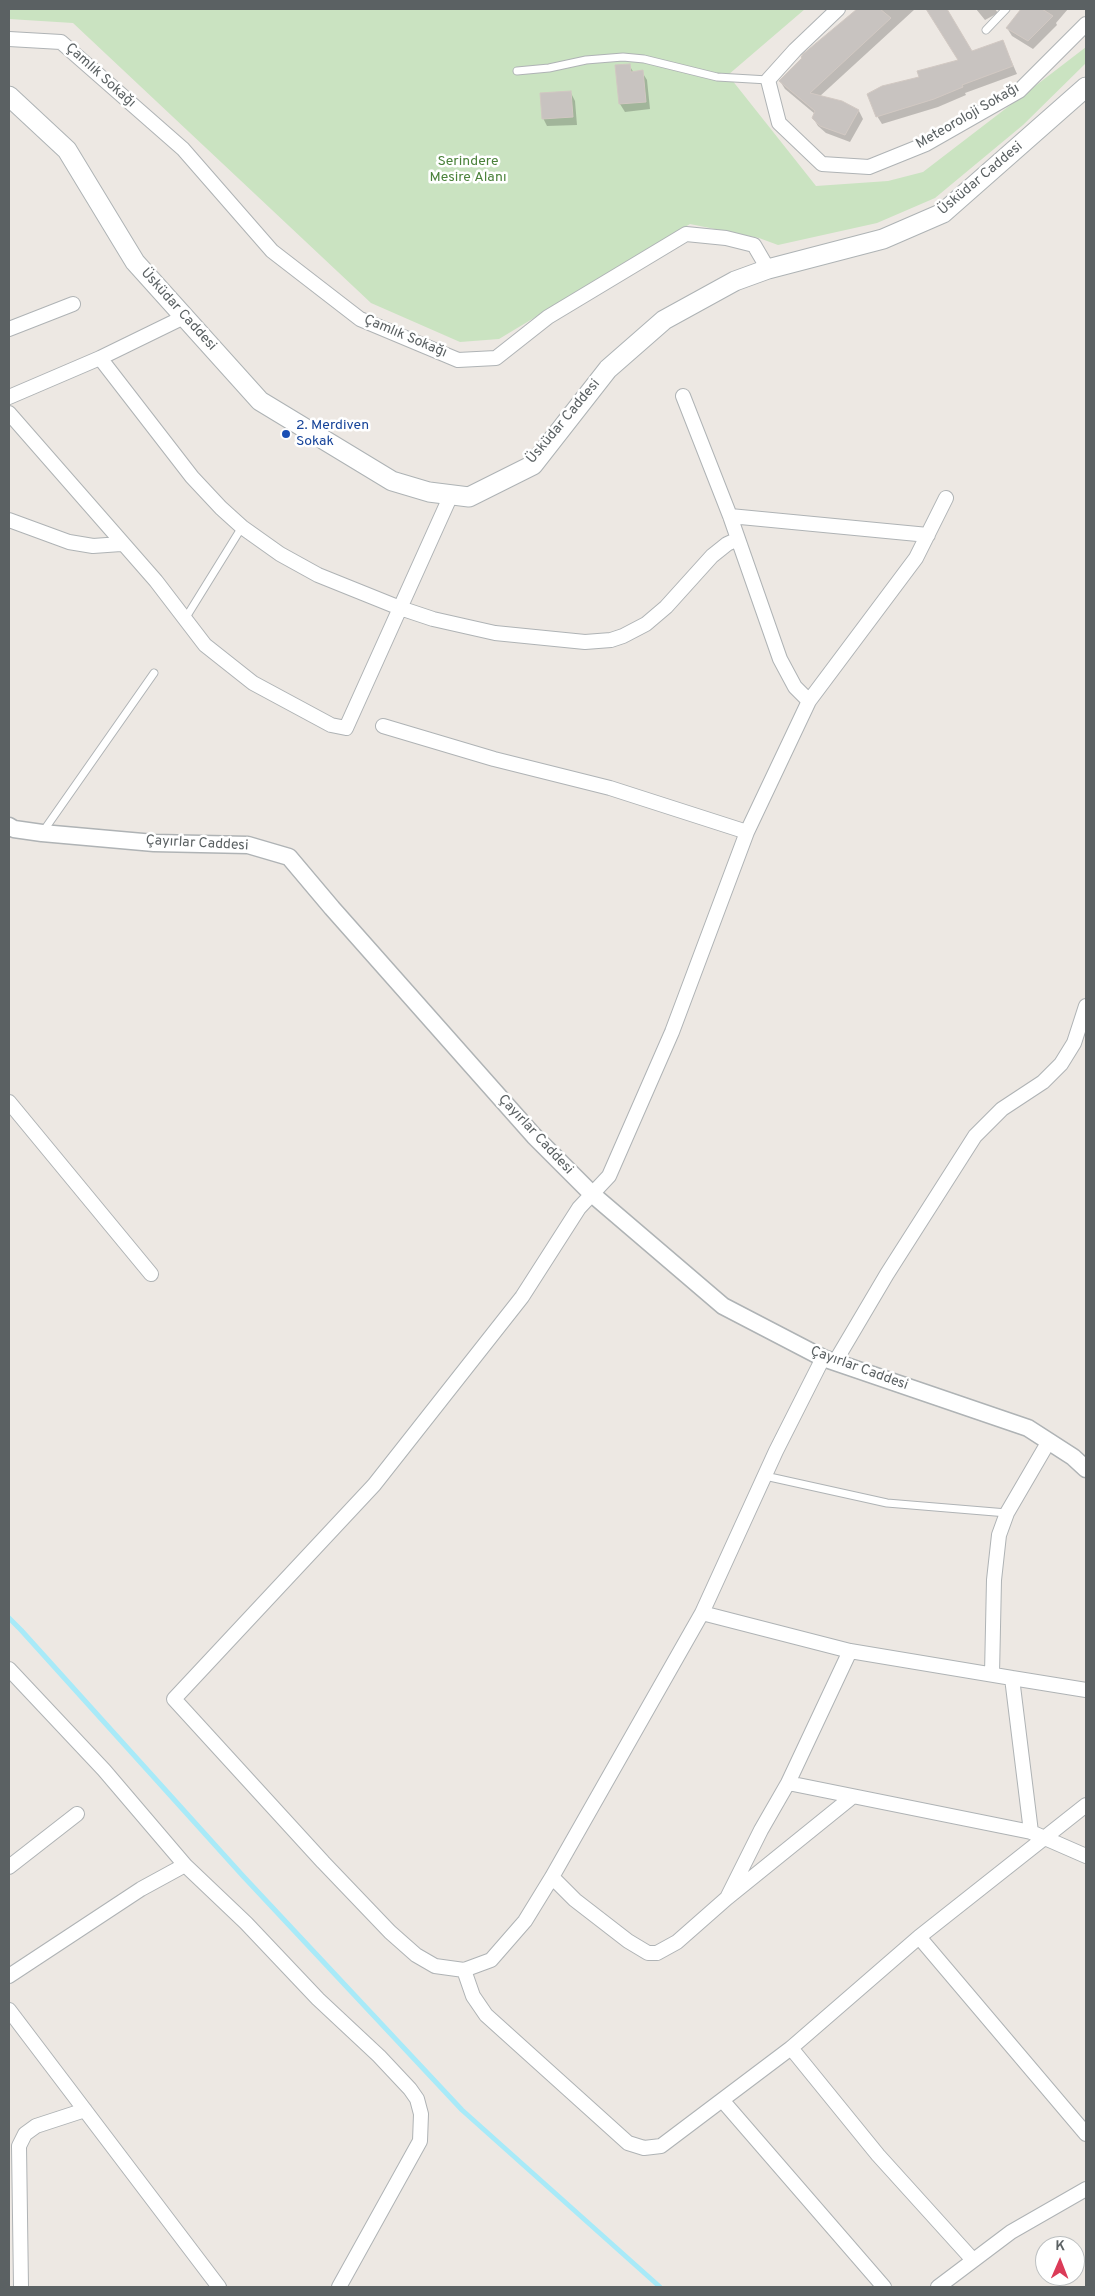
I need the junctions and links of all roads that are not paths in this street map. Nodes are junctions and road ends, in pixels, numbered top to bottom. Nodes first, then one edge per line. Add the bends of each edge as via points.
1 (838, 9) edge
2 (1006, 9) edge
3 (1086, 24) edge
4 (986, 30) dead end
5 (9, 39) edge
6 (517, 71) dead end
7 (768, 80) junction
8 (1086, 87) edge
9 (9, 96) edge
10 (768, 269) junction
11 (73, 304) dead end
12 (184, 317) junction
13 (9, 329) edge
14 (100, 358) junction
15 (683, 396) dead end
16 (9, 397) edge
17 (9, 414) edge
18 (451, 495) junction
19 (946, 498) dead end
20 (730, 516) junction
21 (9, 520) edge
22 (242, 527) junction
23 (928, 535) junction
24 (738, 539) junction
25 (121, 544) junction
26 (400, 608) junction
27 (185, 619) junction
28 (154, 673) dead end
29 (809, 701) junction
30 (383, 726) dead end
31 (11, 830) edge
32 (747, 832) junction
33 (42, 833) junction
34 (1086, 1006) edge
35 (9, 1102) edge
36 (592, 1194) junction
37 (151, 1274) dead end
38 (829, 1360) junction
39 (1049, 1441) junction
40 (1086, 1468) edge
41 (765, 1476) junction
42 (1007, 1513) junction
43 (702, 1613) junction
44 (850, 1651) junction
45 (9, 1669) edge
46 (992, 1674) junction
47 (1012, 1678) junction
48 (1086, 1690) edge
49 (788, 1784) junction
50 (852, 1797) junction
51 (1086, 1804) edge
52 (77, 1814) dead end
53 (1037, 1835) junction
54 (1086, 1856) edge
55 (185, 1865) junction
56 (9, 1867) edge
57 (552, 1877) junction
58 (727, 1898) junction
59 (919, 1937) junction
60 (464, 1970) junction
61 (9, 1976) edge
62 (9, 2010) edge
63 (791, 2048) junction
64 (722, 2100) junction
65 (85, 2110) junction
66 (1086, 2134) edge
67 (1084, 2195) edge
68 (973, 2260) junction
69 (21, 2287) edge
70 (219, 2287) edge
71 (340, 2287) edge
72 (884, 2287) edge
73 (938, 2287) edge

1 - 7 street
2 - 4 lane
3 - 7 street, Meteoroloji Sokağı via 1019,90 926,144 869,167 822,164 779,123
5 - 10 street, Çamlık Sokağı via 62,42 183,150 272,251 360,319 458,360 496,358 548,317 686,234 754,245
6 - 7 lane via 623,57 717,77
8 - 10 main road, Üsküdar Caddesi via 943,214 883,239
9 - 12 main road, Üsküdar Caddesi via 66,150 135,262
10 - 18 main road, Üsküdar Caddesi via 735,281 664,320 608,369 533,465 469,497
11 - 13 street
12 - 14 street
12 - 18 main road, Üsküdar Caddesi via 260,401 392,481
14 - 16 street
14 - 22 street via 192,477
15 - 20 street
17 - 25 street
18 - 26 street
19 - 23 street
20 - 23 street
20 - 24 street
21 - 25 street via 69,542 93,546
22 - 26 street via 280,554 318,575
22 - 27 lane
23 - 29 street via 916,558
24 - 26 street via 712,556 666,607 646,624 611,640 585,642 495,633
24 - 29 street via 780,659 795,687
25 - 27 street via 156,581
26 - 27 street via 346,728 331,725 253,683 205,645
28 - 33 lane
29 - 32 street
30 - 32 street via 494,759 610,788
31 - 33 street, Çayırlar Caddesi
32 - 36 street via 672,1032 609,1176
33 - 36 street, Çayırlar Caddesi via 154,843 248,844 289,856 534,1136
34 - 38 street via 1074,1043 1061,1064 1043,1082 1002,1108 975,1136
35 - 37 street
36 - 38 street, Çayırlar Caddesi via 724,1306
36 - 60 street via 579,1208 522,1297 374,1485 174,1699 390,1932 416,1955 435,1966
38 - 39 street, Çayırlar Caddesi via 1028,1428
38 - 41 street
39 - 40 street, Çayırlar Caddesi
39 - 42 street
41 - 42 lane via 880,1502
41 - 43 street
42 - 46 street via 999,1535 994,1580
43 - 44 street
43 - 57 street
44 - 46 street
44 - 49 street
45 - 55 street via 104,1770
46 - 47 street
47 - 48 street
47 - 53 street
49 - 50 street
49 - 58 street
50 - 53 street
50 - 58 street
51 - 53 street
52 - 56 street
53 - 54 street
53 - 59 street
55 - 61 street via 141,1889
55 - 71 street via 379,2056 417,2099 421,2114 420,2141
57 - 58 street via 575,1900 648,1953 657,1953 677,1942
57 - 60 street via 525,1921 491,1960
59 - 63 street
59 - 66 street
60 - 64 street via 473,1996 486,2015 628,2142 644,2148 661,2146
62 - 65 street
63 - 64 street
63 - 68 street via 878,2155
64 - 72 street
65 - 69 street via 36,2126 25,2134 19,2146
65 - 70 street
67 - 68 street via 1011,2232
68 - 73 street

